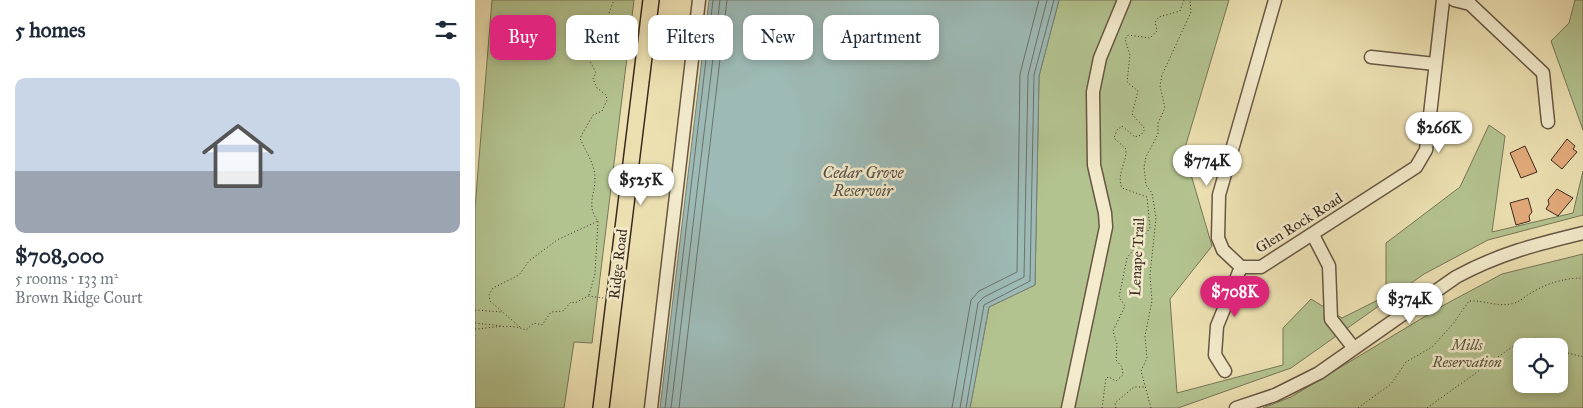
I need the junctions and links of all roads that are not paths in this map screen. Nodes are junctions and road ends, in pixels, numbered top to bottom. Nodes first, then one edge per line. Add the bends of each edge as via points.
1 (651, 0) edge
2 (699, 0) edge
3 (1124, 0) edge
4 (1275, 0) edge
5 (1443, 0) edge
6 (1455, 0) edge
7 (1371, 58) dead end
8 (1435, 64) junction
9 (1548, 122) dead end
10 (1583, 232) edge
11 (1313, 235) junction
12 (1241, 267) junction
13 (1353, 347) junction
14 (1225, 371) dead end
15 (601, 408) edge
16 (651, 408) edge
17 (1068, 408) edge
18 (1236, 408) edge

1 - 15 main road, Ridge Road
2 - 16 street
3 - 17 street via 1104,47 1095,81 1094,165 1105,213 1106,234
4 - 12 street via 1219,195 1218,238 1223,250
5 - 8 street, Glen Rock Road
6 - 9 street via 1470,4 1543,73
7 - 8 street
8 - 11 street, Glen Rock Road via 1426,150 1416,167
10 - 13 street via 1519,248 1476,266
11 - 12 street, Glen Rock Road via 1261,267
11 - 13 street via 1329,266 1331,319
12 - 14 street via 1217,326 1215,355
13 - 18 street via 1319,373 1298,384

